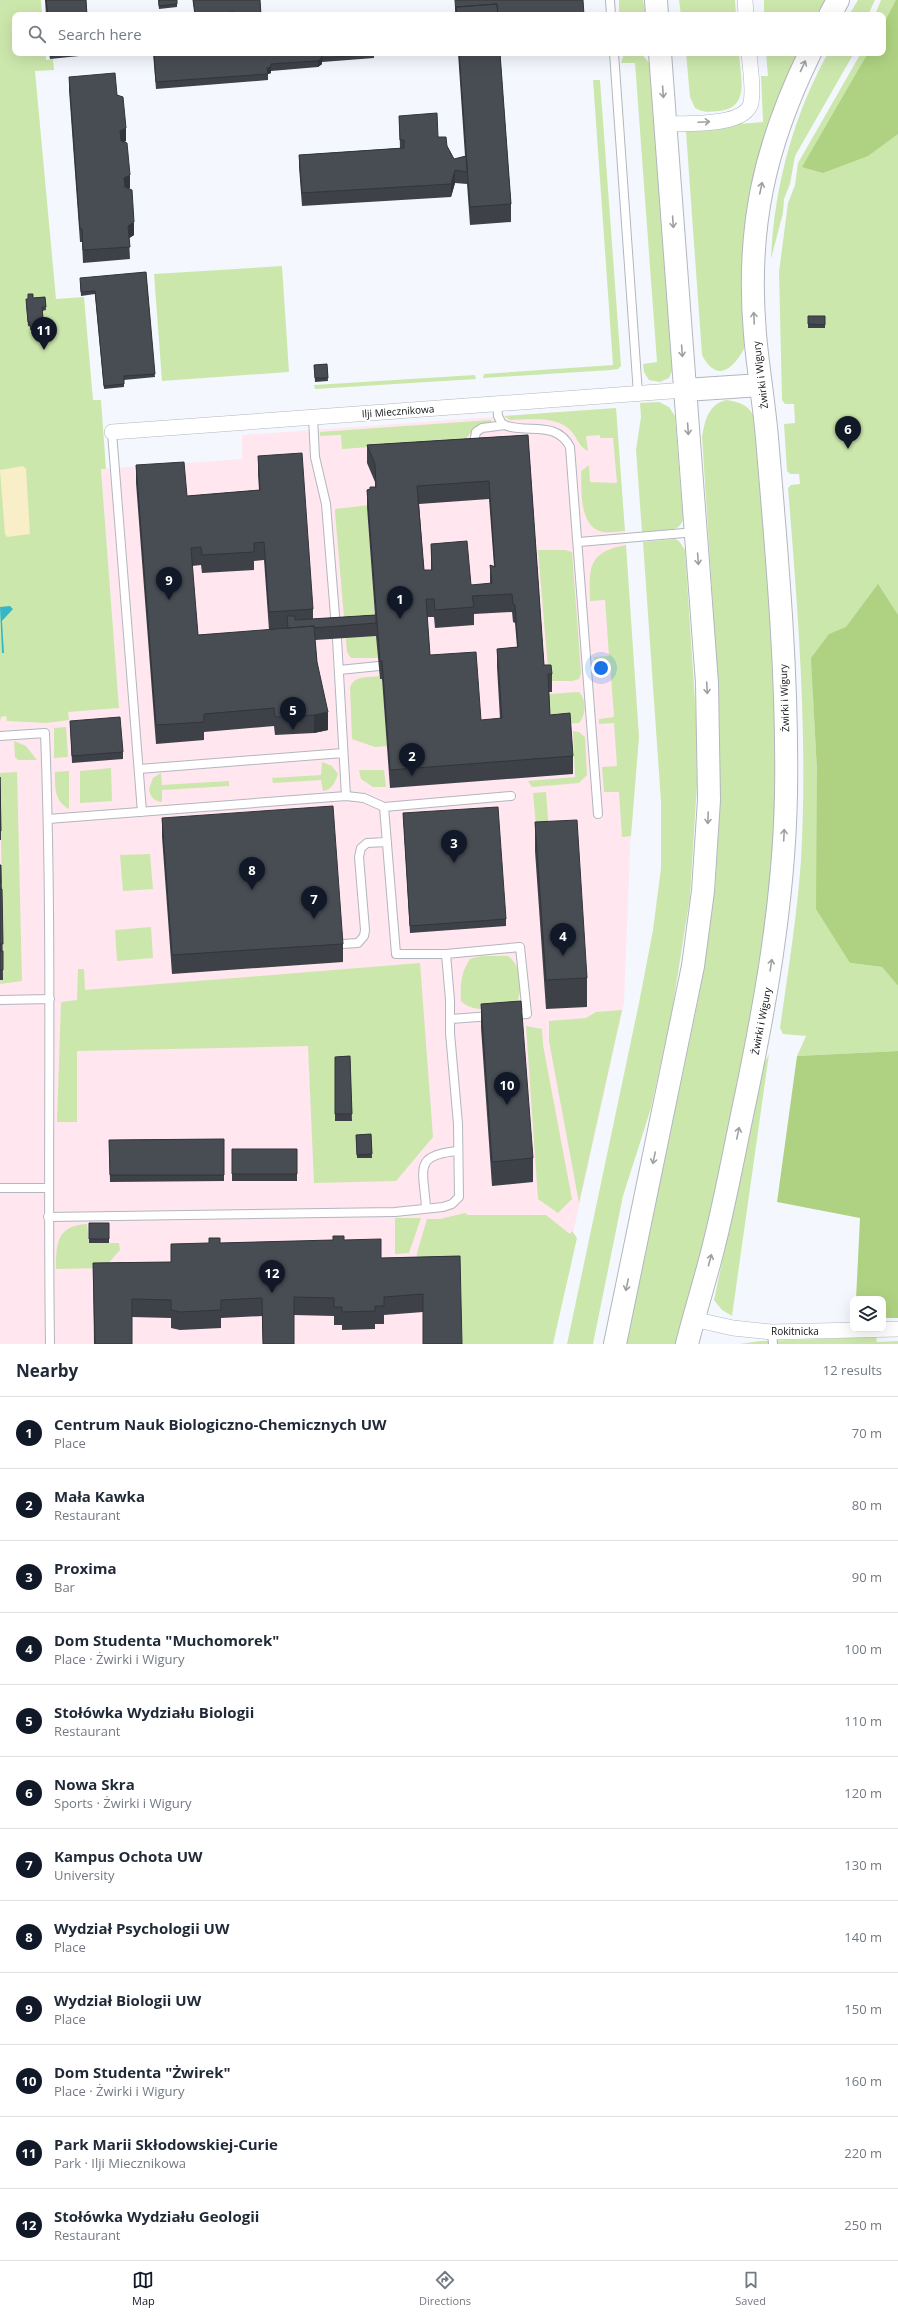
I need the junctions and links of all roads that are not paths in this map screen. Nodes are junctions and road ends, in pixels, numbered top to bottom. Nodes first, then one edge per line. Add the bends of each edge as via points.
1 (610, 0) edge
2 (656, 0) edge
3 (745, 0) edge
4 (838, 0) edge
5 (611, 12) edge
6 (657, 12) edge
7 (746, 12) edge
8 (832, 12) edge
9 (614, 56) edge
10 (660, 56) edge
11 (749, 56) edge
12 (809, 56) edge
13 (665, 124) junction
14 (761, 384) junction
15 (685, 390) junction
16 (638, 394) junction
17 (497, 404) junction
18 (313, 417) junction
19 (505, 425) junction
20 (112, 432) joint
21 (474, 455) edge
22 (696, 532) junction
23 (579, 542) junction
24 (378, 666) edge
25 (339, 670) junction
26 (0, 736) edge
27 (342, 753) junction
28 (139, 769) junction
29 (346, 796) junction
30 (511, 796) dead end
31 (384, 807) junction
32 (142, 812) junction
33 (598, 814) dead end
34 (48, 819) junction
35 (387, 842) junction
36 (342, 944) edge
37 (446, 954) junction
38 (50, 999) junction
39 (0, 1000) edge
40 (451, 1019) junction
41 (458, 1151) junction
42 (0, 1188) edge
43 (48, 1188) junction
44 (426, 1208) junction
45 (48, 1218) junction
46 (693, 1319) junction
47 (898, 1329) edge
48 (772, 1338) edge
49 (50, 1344) edge
50 (615, 1344) edge
51 (686, 1344) edge

1 - 5 lane
2 - 6 main road
3 - 7 street
4 - 8 main road
9 - 16 lane
10 -> 13 main road
13 -> 11 street via 722,121 744,114 751,98
14 -> 12 main road, Żwirki i Wigury via 754,316 753,259 757,207 774,137
13 -> 15 main road
14 - 15 main road
46 -> 14 main road, Żwirki i Wigury via 718,1226 762,1019 775,932 783,848 786,776 784,688 768,446
15 - 16 street, Ilji Miecznikowa
15 -> 22 main road
16 - 17 street, Ilji Miecznikowa
17 - 18 street, Ilji Miecznikowa
17 - 19 lane via 499,421
18 - 20 street, Ilji Miecznikowa
18 - 25 lane via 315,458 326,504
19 - 21 lane via 482,428 476,432
19 - 23 lane via 548,429 567,440 572,457
20 - 28 lane
22 - 23 lane
22 -> 50 main road via 709,736 708,820 703,891 684,1016
23 - 33 lane
24 - 25 lane
25 - 27 lane via 344,736
26 - 34 lane via 45,733
27 - 28 lane
27 - 29 lane
28 - 32 lane
29 - 31 lane via 364,798
29 - 32 lane
30 - 31 lane
31 - 35 lane
32 - 34 lane
34 - 38 lane
35 - 36 lane via 367,843 361,848 359,857 364,936 358,943
35 - 37 lane via 396,954
37 - 40 lane
37 - 40 lane via 520,947 527,1014
38 - 39 lane
38 - 43 lane
40 - 41 lane
41 - 44 lane via 430,1156 425,1163
41 - 44 lane via 459,1197 452,1204
42 - 43 lane
43 - 45 lane
44 - 45 lane via 395,1212
45 - 49 lane
46 - 48 street, Rokitnicka
46 - 51 main road, Żwirki i Wigury
47 - 48 street, Rokitnicka

